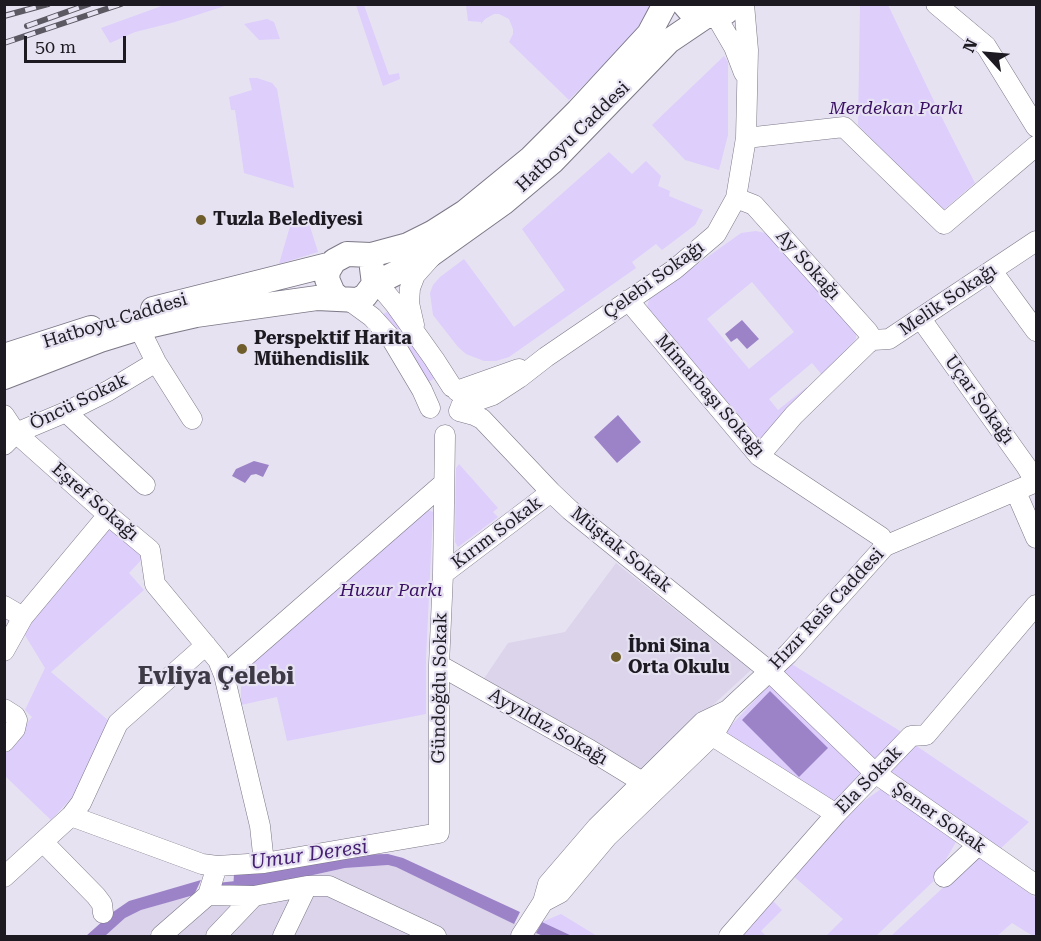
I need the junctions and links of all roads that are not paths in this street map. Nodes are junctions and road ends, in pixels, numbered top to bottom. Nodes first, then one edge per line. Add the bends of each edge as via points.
1 (665, 4) edge
2 (684, 4) edge
3 (744, 4) edge
4 (936, 4) edge
5 (719, 12) edge
6 (748, 84) junction
7 (1036, 127) edge
8 (746, 138) junction
9 (1036, 146) edge
10 (736, 198) junction
11 (1036, 241) edge
12 (441, 249) junction
13 (359, 255) junction
14 (332, 264) junction
15 (992, 271) junction
16 (374, 284) junction
17 (344, 300) junction
18 (628, 300) junction
19 (921, 320) junction
20 (139, 328) junction
21 (1036, 331) edge
22 (420, 339) junction
23 (873, 340) junction
24 (4, 356) edge
25 (156, 362) junction
26 (4, 377) edge
27 (449, 409) junction
28 (66, 412) junction
29 (4, 415) edge
30 (192, 419) dead end
31 (10, 439) edge
32 (759, 456) junction
33 (1036, 482) edge
34 (444, 483) junction
35 (145, 485) dead end
36 (551, 492) junction
37 (1016, 492) junction
38 (108, 515) junction
39 (1036, 538) edge
40 (885, 546) junction
41 (443, 574) junction
42 (1036, 605) edge
43 (4, 606) edge
44 (23, 617) junction
45 (206, 645) junction
46 (4, 651) edge
47 (439, 665) junction
48 (769, 671) junction
49 (224, 675) junction
50 (11, 715) edge
51 (709, 729) junction
52 (4, 742) edge
53 (875, 773) junction
54 (649, 786) junction
55 (836, 814) junction
56 (71, 816) junction
57 (43, 842) junction
58 (978, 845) junction
59 (264, 863) junction
60 (4, 877) edge
61 (944, 877) dead end
62 (212, 882) junction
63 (1036, 885) edge
64 (307, 886) junction
65 (254, 896) junction
66 (103, 913) dead end
67 (531, 921) edge
68 (161, 936) edge
69 (216, 936) edge
70 (283, 936) edge
71 (436, 936) edge
72 (729, 936) edge

1 - 13 main road, Hatboyu Caddesi via 649,34 618,69 533,156 494,189 465,212 416,241 392,250
2 - 5 main road via 690,11
3 - 6 street, Çelebi Sokağı
4 - 7 street via 986,46
5 - 6 street
5 - 12 main road, Hatboyu Caddesi via 669,41 553,161
6 - 8 street, Çelebi Sokağı
8 - 9 street via 844,127 944,224
8 - 10 street, Çelebi Sokağı
10 - 18 street, Çelebi Sokağı via 716,234 675,269
10 - 23 street, Ay Sokağı via 754,205
11 - 15 street, Melik Sokağı
12 - 16 main road, Hatboyu Caddesi
12 - 22 street via 415,275 410,288 411,319
13 - 14 main road, Hatboyu Caddesi via 347,254
13 - 16 main road via 374,270
14 - 17 main road via 329,286
14 - 24 main road, Hatboyu Caddesi via 162,306
15 - 19 street, Melik Sokağı
15 - 21 street
16 - 17 main road, Hatboyu Caddesi via 365,297
16 - 22 street
17 - 20 main road, Hatboyu Caddesi via 299,300 217,311
17 - 27 street via 372,317 391,338 422,390
18 - 27 street, Çelebi Sokağı via 546,357
18 - 32 street, Mimarbaşı Sokağı
19 - 23 street, Melik Sokağı via 889,339
19 - 33 street, Uçar Sokağı
20 - 25 street
20 - 26 main road, Hatboyu Caddesi
22 - 27 street
23 - 32 street, Melik Sokağı via 794,415
25 - 28 street, Öncü Sokak
25 - 30 street
27 - 34 street, Gündoğdu Sokak
27 - 36 street, Müştak Sokak via 482,419
28 - 31 street, Öncü Sokak
28 - 35 street
29 - 31 street, Eşref Sokağı
31 - 38 street, Eşref Sokağı
32 - 40 street, Mimarbaşı Sokağı via 881,537
33 - 37 street, Hızır Reis Caddesi
34 - 41 street, Gündoğdu Sokak
34 - 49 street
36 - 41 street, Kırım Sokak
36 - 48 street, Müştak Sokak
37 - 39 street
37 - 40 street, Hızır Reis Caddesi
38 - 44 street
38 - 45 street, Eşref Sokağı via 150,550 155,584
40 - 48 street, Hızır Reis Caddesi
41 - 47 street, Gündoğdu Sokak
42 - 53 street, Ela Sokak via 926,735 911,736
43 - 44 street
44 - 46 street
45 - 49 street, Eşref Sokağı via 219,660
45 - 56 street via 118,723 89,788
47 - 54 street, Ayyıldız Sokağı
47 - 59 street, Gündoğdu Sokak via 439,833
48 - 51 street, Hızır Reis Caddesi
48 - 53 street, Şener Sokak
49 - 59 street, Eşref Sokağı via 260,826
50 - 52 street via 15,729
51 - 54 street, Hızır Reis Caddesi
51 - 55 street via 728,746
53 - 55 street, Ela Sokak
53 - 58 street, Şener Sokak
54 - 67 street, Hızır Reis Caddesi via 597,827 548,884
55 - 72 street, Ela Sokak
56 - 57 street
56 - 62 street via 202,864
57 - 60 street
57 - 66 street via 96,896
58 - 61 street
58 - 63 street, Şener Sokak
59 - 62 street
62 - 65 street
62 - 68 street
64 - 65 street
64 - 70 street
64 - 71 street via 329,886
65 - 69 street

